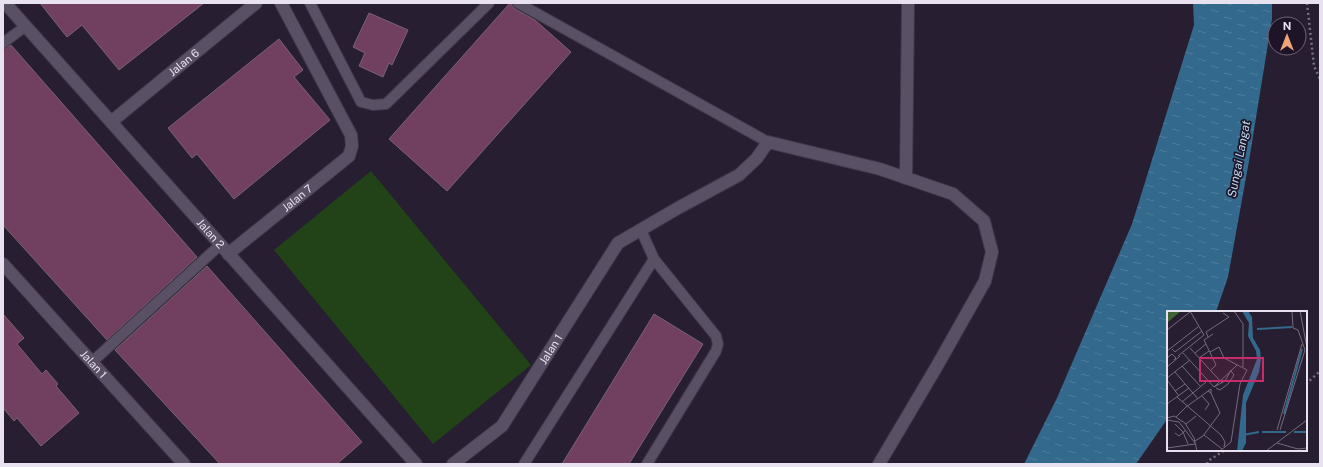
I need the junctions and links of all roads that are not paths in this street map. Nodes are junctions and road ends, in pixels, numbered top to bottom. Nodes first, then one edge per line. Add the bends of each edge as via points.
1 (6, 3) edge
2 (256, 3) edge
3 (281, 3) edge
4 (310, 3) edge
5 (489, 3) edge
6 (518, 3) edge
7 (908, 3) edge
8 (26, 26) junction
9 (3, 43) edge
10 (111, 122) junction
11 (768, 142) junction
12 (906, 178) junction
13 (641, 230) junction
14 (224, 249) junction
15 (654, 259) junction
16 (3, 264) edge
17 (92, 362) junction
18 (184, 464) edge
19 (416, 464) edge
20 (453, 464) edge
21 (524, 464) edge
22 (647, 464) edge
23 (879, 464) edge

1 - 8 street, Jalan 2
2 - 10 street, Jalan 6
3 - 14 street, Jalan 7 via 351,135 352,146 349,156
4 - 5 lane via 361,102 373,105 386,104
6 - 11 lane
7 - 12 street
8 - 9 lane
8 - 10 street, Jalan 2
10 - 14 street, Jalan 2
11 - 12 street via 880,169
11 - 13 street, Jalan 1 via 757,158 739,175
12 - 23 street via 953,194 984,221 992,252 985,281
13 - 15 lane
13 - 20 street, Jalan 1 via 618,243 502,426
14 - 17 lane
14 - 19 street, Jalan 2
15 - 21 lane
15 - 22 lane via 716,336 718,344
16 - 17 street, Jalan 1
17 - 18 street, Jalan 1

